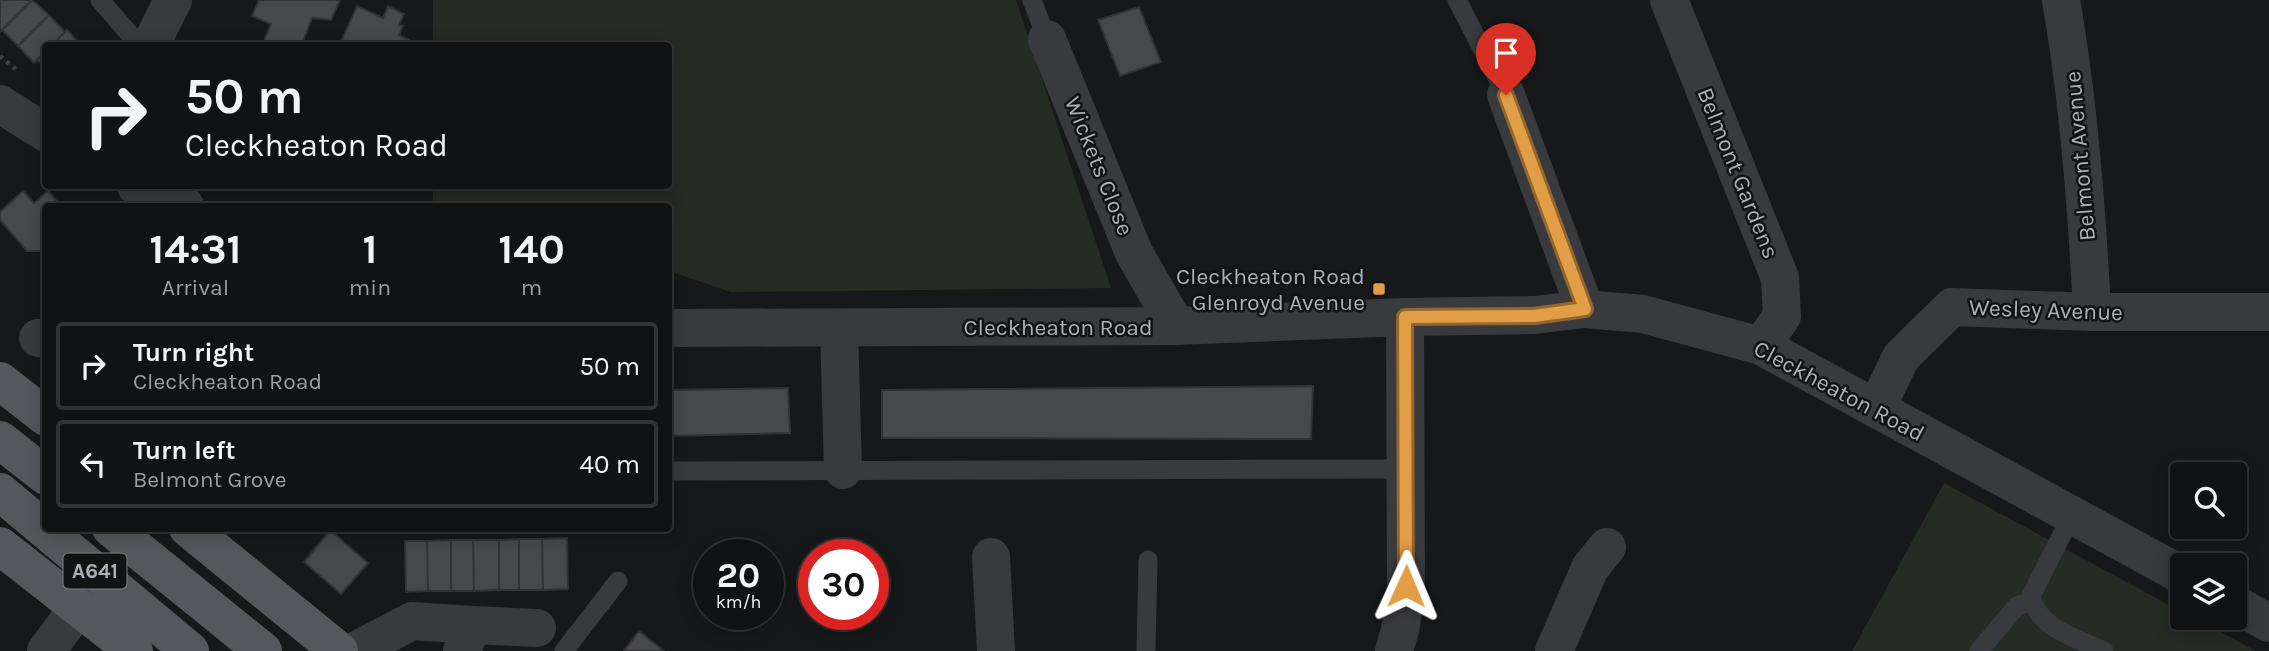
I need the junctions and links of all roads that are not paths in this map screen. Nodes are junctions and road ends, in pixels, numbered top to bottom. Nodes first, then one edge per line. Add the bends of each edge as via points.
1 (100, 0) edge
2 (173, 0) edge
3 (1032, 0) edge
4 (1457, 0) edge
5 (1669, 0) edge
6 (2062, 0) edge
7 (1047, 39) joint
8 (137, 42) edge
9 (152, 42) edge
10 (1506, 95) joint
11 (0, 104) edge
12 (42, 130) edge
13 (146, 195) edge
14 (174, 203) edge
15 (1585, 309) junction
16 (2092, 312) junction
17 (2269, 312) edge
18 (1405, 317) junction
19 (1176, 326) junction
20 (672, 328) edge
21 (839, 328) junction
22 (1761, 346) junction
23 (0, 381) edge
24 (1876, 409) junction
25 (42, 414) edge
26 (0, 440) edge
27 (1407, 469) junction
28 (843, 470) junction
29 (672, 471) edge
30 (42, 473) edge
31 (0, 492) edge
32 (2072, 515) junction
33 (42, 527) edge
34 (48, 532) edge
35 (116, 532) edge
36 (193, 532) edge
37 (0, 546) edge
38 (1607, 547) dead end
39 (991, 557) dead end
40 (1147, 560) dead end
41 (2170, 568) edge
42 (618, 581) dead end
43 (2032, 601) junction
44 (79, 607) junction
45 (2247, 610) edge
46 (2269, 621) edge
47 (467, 638) edge
48 (550, 640) edge
49 (1398, 650) edge
50 (46, 651) edge
51 (134, 651) edge
52 (190, 651) edge
53 (264, 651) edge
54 (340, 651) edge
55 (355, 651) edge
56 (996, 651) edge
57 (1146, 651) edge
58 (1554, 651) edge
59 (1979, 651) edge
60 (2104, 651) edge

1 - 8 lane
2 - 9 street
3 - 7 lane, Wickets Close
4 - 10 lane
5 - 22 street, Belmont Gardens via 1780,278 1782,316
6 - 16 street, Belmont Avenue via 2074,72
7 - 19 street, Wickets Close via 1134,253
10 - 15 street
11 - 12 street
13 - 14 street
15 - 18 street, Cleckheaton Road via 1534,316
15 - 22 street, Cleckheaton Road via 1643,314
16 - 17 street, Wesley Avenue
16 - 24 street, Wesley Avenue via 1952,307 1901,357
18 - 19 street, Cleckheaton Road
18 - 27 street
19 - 21 street, Cleckheaton Road
20 - 21 street, Cleckheaton Road
21 - 28 street
22 - 24 street, Cleckheaton Road
23 - 25 main road
24 - 32 street, Cleckheaton Road
26 - 30 main road
27 - 28 lane
27 - 49 street via 1406,586
28 - 29 lane
31 - 33 main road, A641
32 - 41 street, Cleckheaton Road
32 - 43 lane
34 - 52 main road, A641
35 - 53 main road, A641
36 - 54 main road
37 - 44 main road
38 - 58 street via 1590,568
39 - 56 street
40 - 57 lane
42 - 48 lane
43 - 59 lane via 2017,606
43 - 60 lane via 2049,625
44 - 50 street
44 - 51 main road
45 - 46 street
47 - 48 street
47 - 55 street via 412,621

